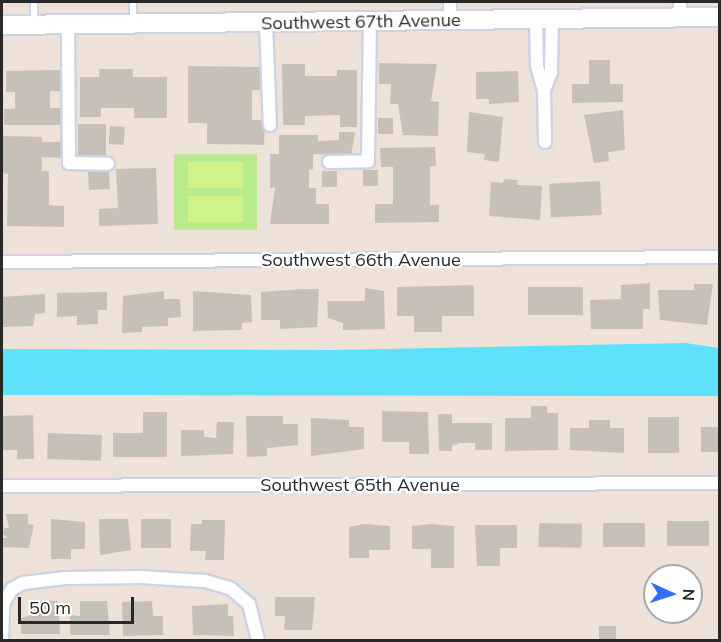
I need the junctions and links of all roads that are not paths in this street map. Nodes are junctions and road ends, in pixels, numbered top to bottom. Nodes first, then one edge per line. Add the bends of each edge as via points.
1 (34, 2) edge
2 (132, 2) edge
3 (680, 9) edge
4 (450, 11) edge
5 (720, 17) edge
6 (544, 19) junction
7 (370, 21) junction
8 (266, 23) junction
9 (2, 25) edge
10 (34, 25) junction
11 (68, 25) junction
12 (133, 25) junction
13 (270, 125) dead end
14 (545, 142) dead end
15 (329, 162) dead end
16 (108, 164) dead end
17 (720, 257) edge
18 (2, 262) edge
19 (720, 483) edge
20 (2, 486) edge
21 (2, 640) edge
22 (258, 640) edge

1 - 10 lane
2 - 12 lane
3 - 5 main road, Southwest 67th Avenue
3 - 6 main road, Southwest 67th Avenue
4 - 6 main road, Southwest 67th Avenue
4 - 7 main road, Southwest 67th Avenue
6 - 14 street via 551,72 544,90
7 - 8 main road, Southwest 67th Avenue
7 - 15 street via 368,161
8 - 12 main road, Southwest 67th Avenue
8 - 13 street
9 - 10 main road, Southwest 67th Avenue
10 - 11 main road, Southwest 67th Avenue
11 - 12 main road, Southwest 67th Avenue
11 - 16 street via 69,163
17 - 18 street, Southwest 66th Avenue
19 - 20 street, Southwest 65th Avenue
21 - 22 street via 3,604 12,589 23,583 140,577 205,581 230,588 249,604

